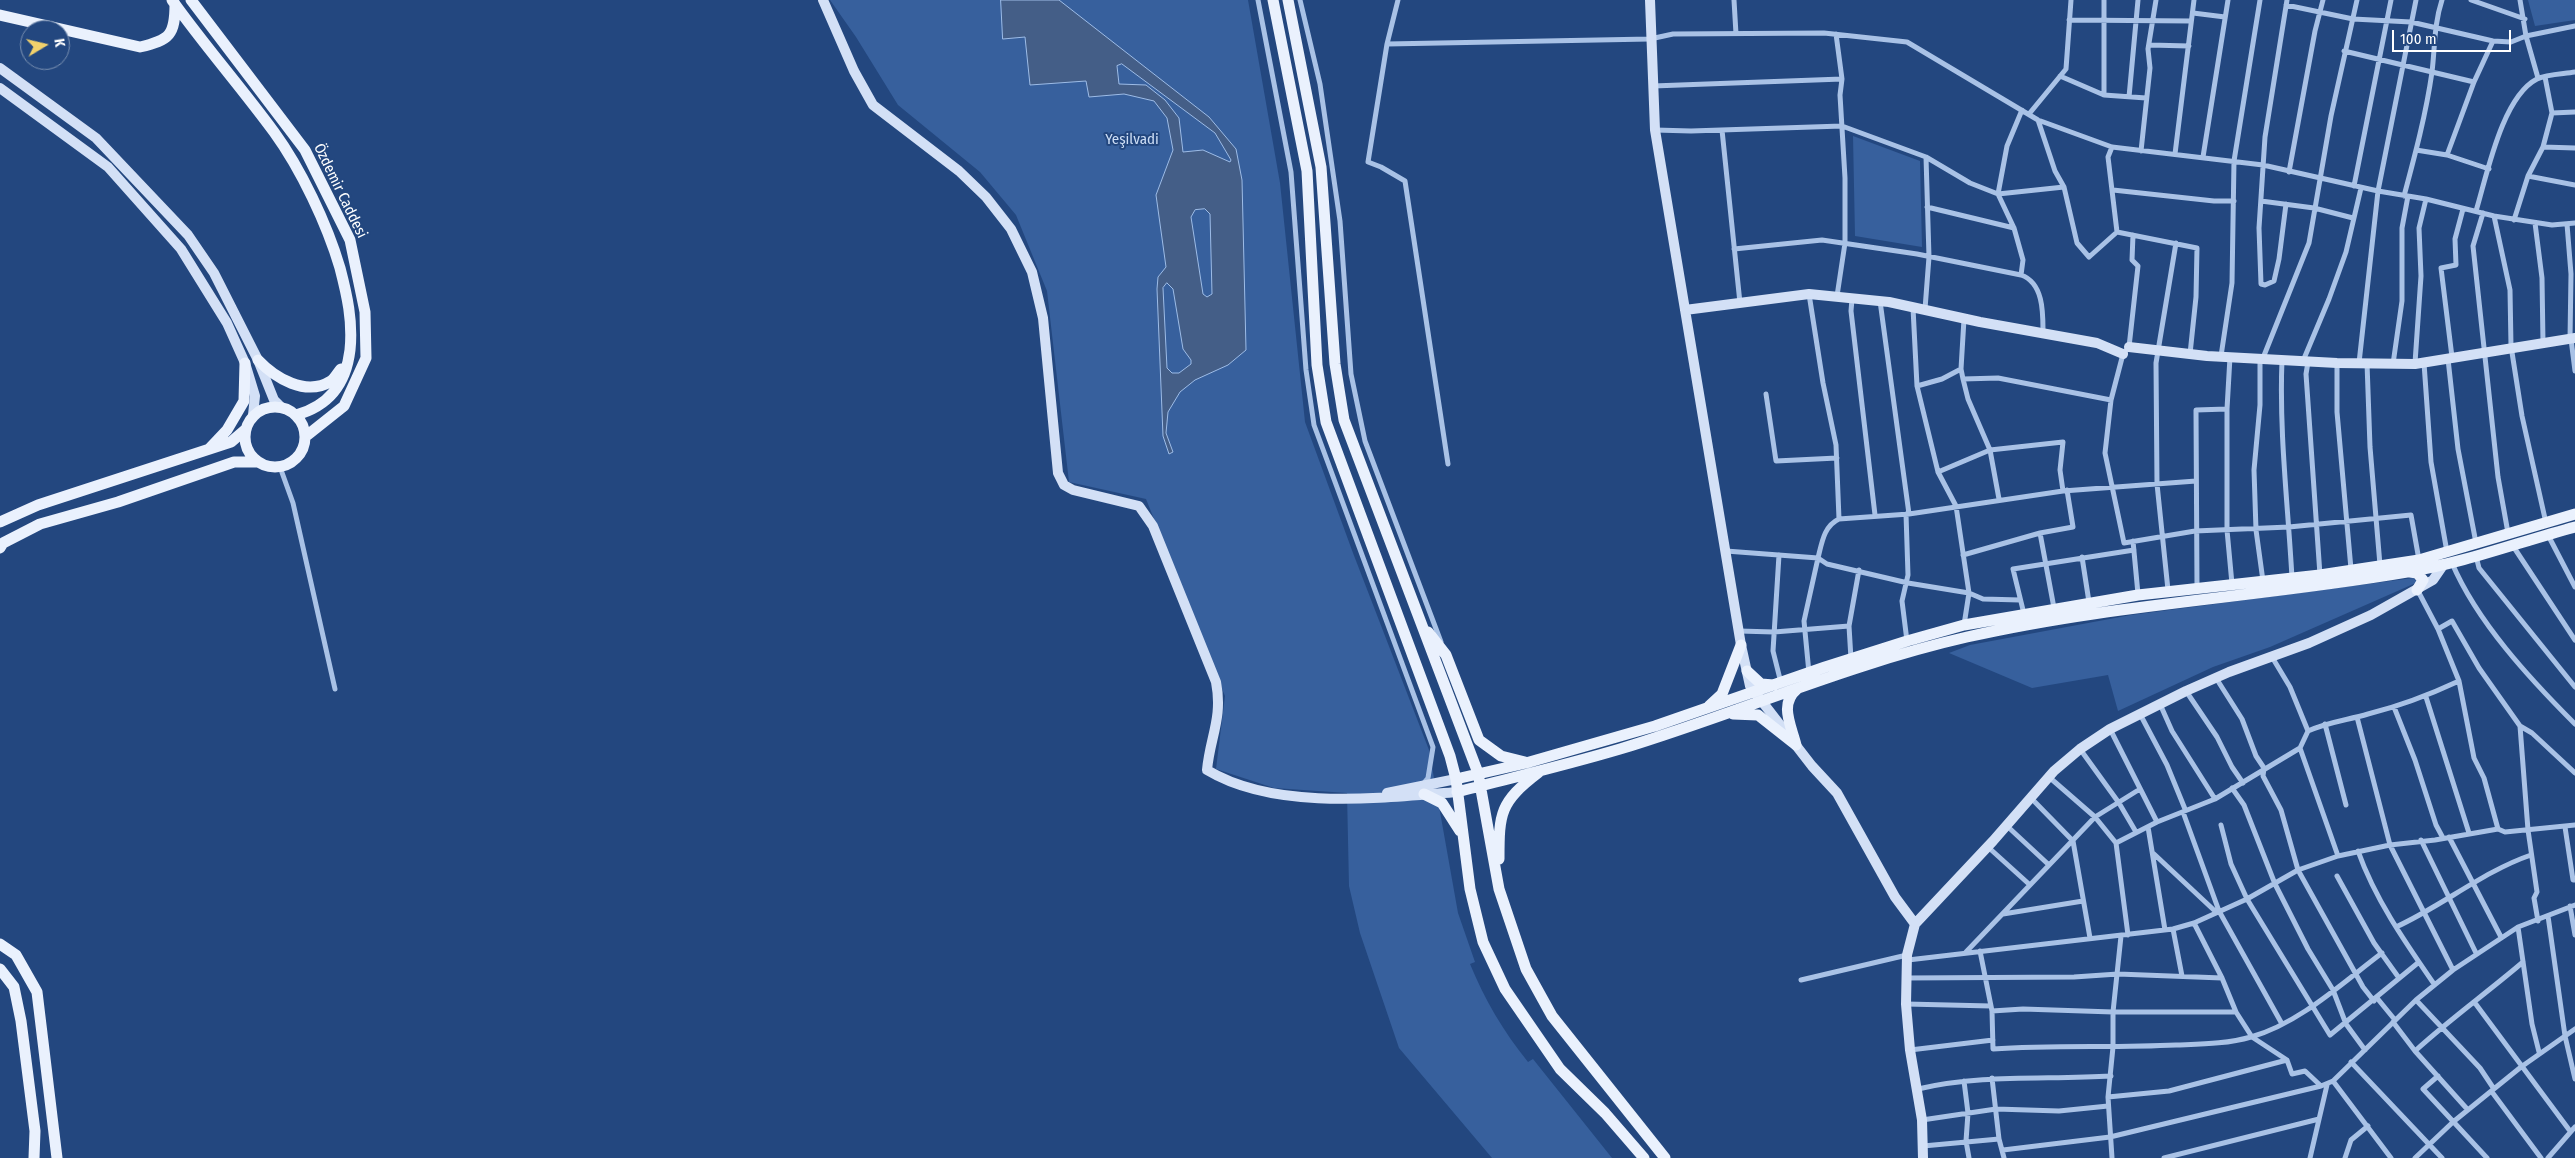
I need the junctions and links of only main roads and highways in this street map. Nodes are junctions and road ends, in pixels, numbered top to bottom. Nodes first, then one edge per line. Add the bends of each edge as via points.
1 (1273, 0) edge
2 (1288, 0) edge
3 (173, 2) edge
4 (197, 3) edge
5 (0, 15) edge
6 (349, 359) junction
7 (258, 360) road end
8 (245, 363) road end
9 (296, 415) junction
10 (245, 430) junction
11 (305, 437) junction
12 (206, 451) junction
13 (257, 462) junction
14 (2575, 514) edge
15 (0, 522) edge
16 (2575, 528) edge
17 (2547, 529) junction
18 (0, 548) edge
19 (2448, 559) junction
20 (2410, 572) junction
21 (2417, 590) road end
22 (1421, 623) junction
23 (1741, 645) road end
24 (1747, 670) road end
25 (1779, 684) junction
26 (1798, 688) junction
27 (1758, 697) junction
28 (1703, 710) junction
29 (1726, 713) junction
30 (1526, 763) junction
31 (1542, 770) junction
32 (1478, 773) junction
33 (1456, 779) junction
34 (1481, 786) junction
35 (1423, 790) road end
36 (1458, 792) junction
37 (1463, 836) junction
38 (1499, 888) junction
39 (0, 944) edge
40 (0, 968) edge
41 (34, 1158) edge
42 (57, 1158) edge
43 (1644, 1158) edge
44 (1665, 1158) edge

1 - 33 main road via 1307,171 1317,365 1326,422
2 - 22 main road via 1321,167 1335,364 1344,420
3 - 5 main road via 175,26 169,35 161,42 140,47
3 - 6 main road, Özdemir Caddesi via 276,133 320,212 349,300
4 - 11 main road, Özdemir Caddesi via 306,150 350,240 365,312 366,358 344,406
6 - 7 main road via 332,381 313,387 286,382 272,375
6 - 9 main road, Özdemir Caddesi via 333,394 314,410
8 - 12 main road via 244,400 228,430
9 - 10 main road via 281,407 263,408 254,415
9 - 11 main road
10 - 12 main road via 231,442
10 - 13 main road via 246,448
11 - 13 main road via 300,454 291,462 280,467 268,467
12 - 15 main road via 38,505
13 - 18 main road via 234,462 118,502 40,524 3,543
14 - 17 main road
16 - 17 main road
17 - 19 main road via 2513,546 2476,556
17 - 19 main road via 2508,533 2476,543
19 - 20 main road
19 - 25 main road via 2168,590 2054,608 1906,640
20 - 21 main road via 2418,573 2424,580
20 - 26 main road via 2049,620 1909,652
22 - 30 main road via 1446,655 1479,740 1501,756
22 - 32 main road
23 - 28 main road via 1722,694
24 - 25 main road via 1761,684
25 - 27 main road
26 - 27 main road
26 - 29 main road via 1786,704 1796,745 1758,715
27 - 28 main road
27 - 29 main road
28 - 30 main road
29 - 31 main road via 1619,749
30 - 32 main road
31 - 34 main road
31 - 38 main road via 1516,789 1501,811
32 - 33 main road
32 - 34 main road
33 - 36 main road
34 - 36 main road
34 - 38 main road
35 - 37 main road via 1442,803
36 - 37 main road
37 - 43 main road via 1470,889 1483,942 1505,988 1560,1069 1605,1113
38 - 44 main road via 1526,969 1552,1016
39 - 42 main road via 16,955 37,992
40 - 41 main road via 14,987 35,1131

